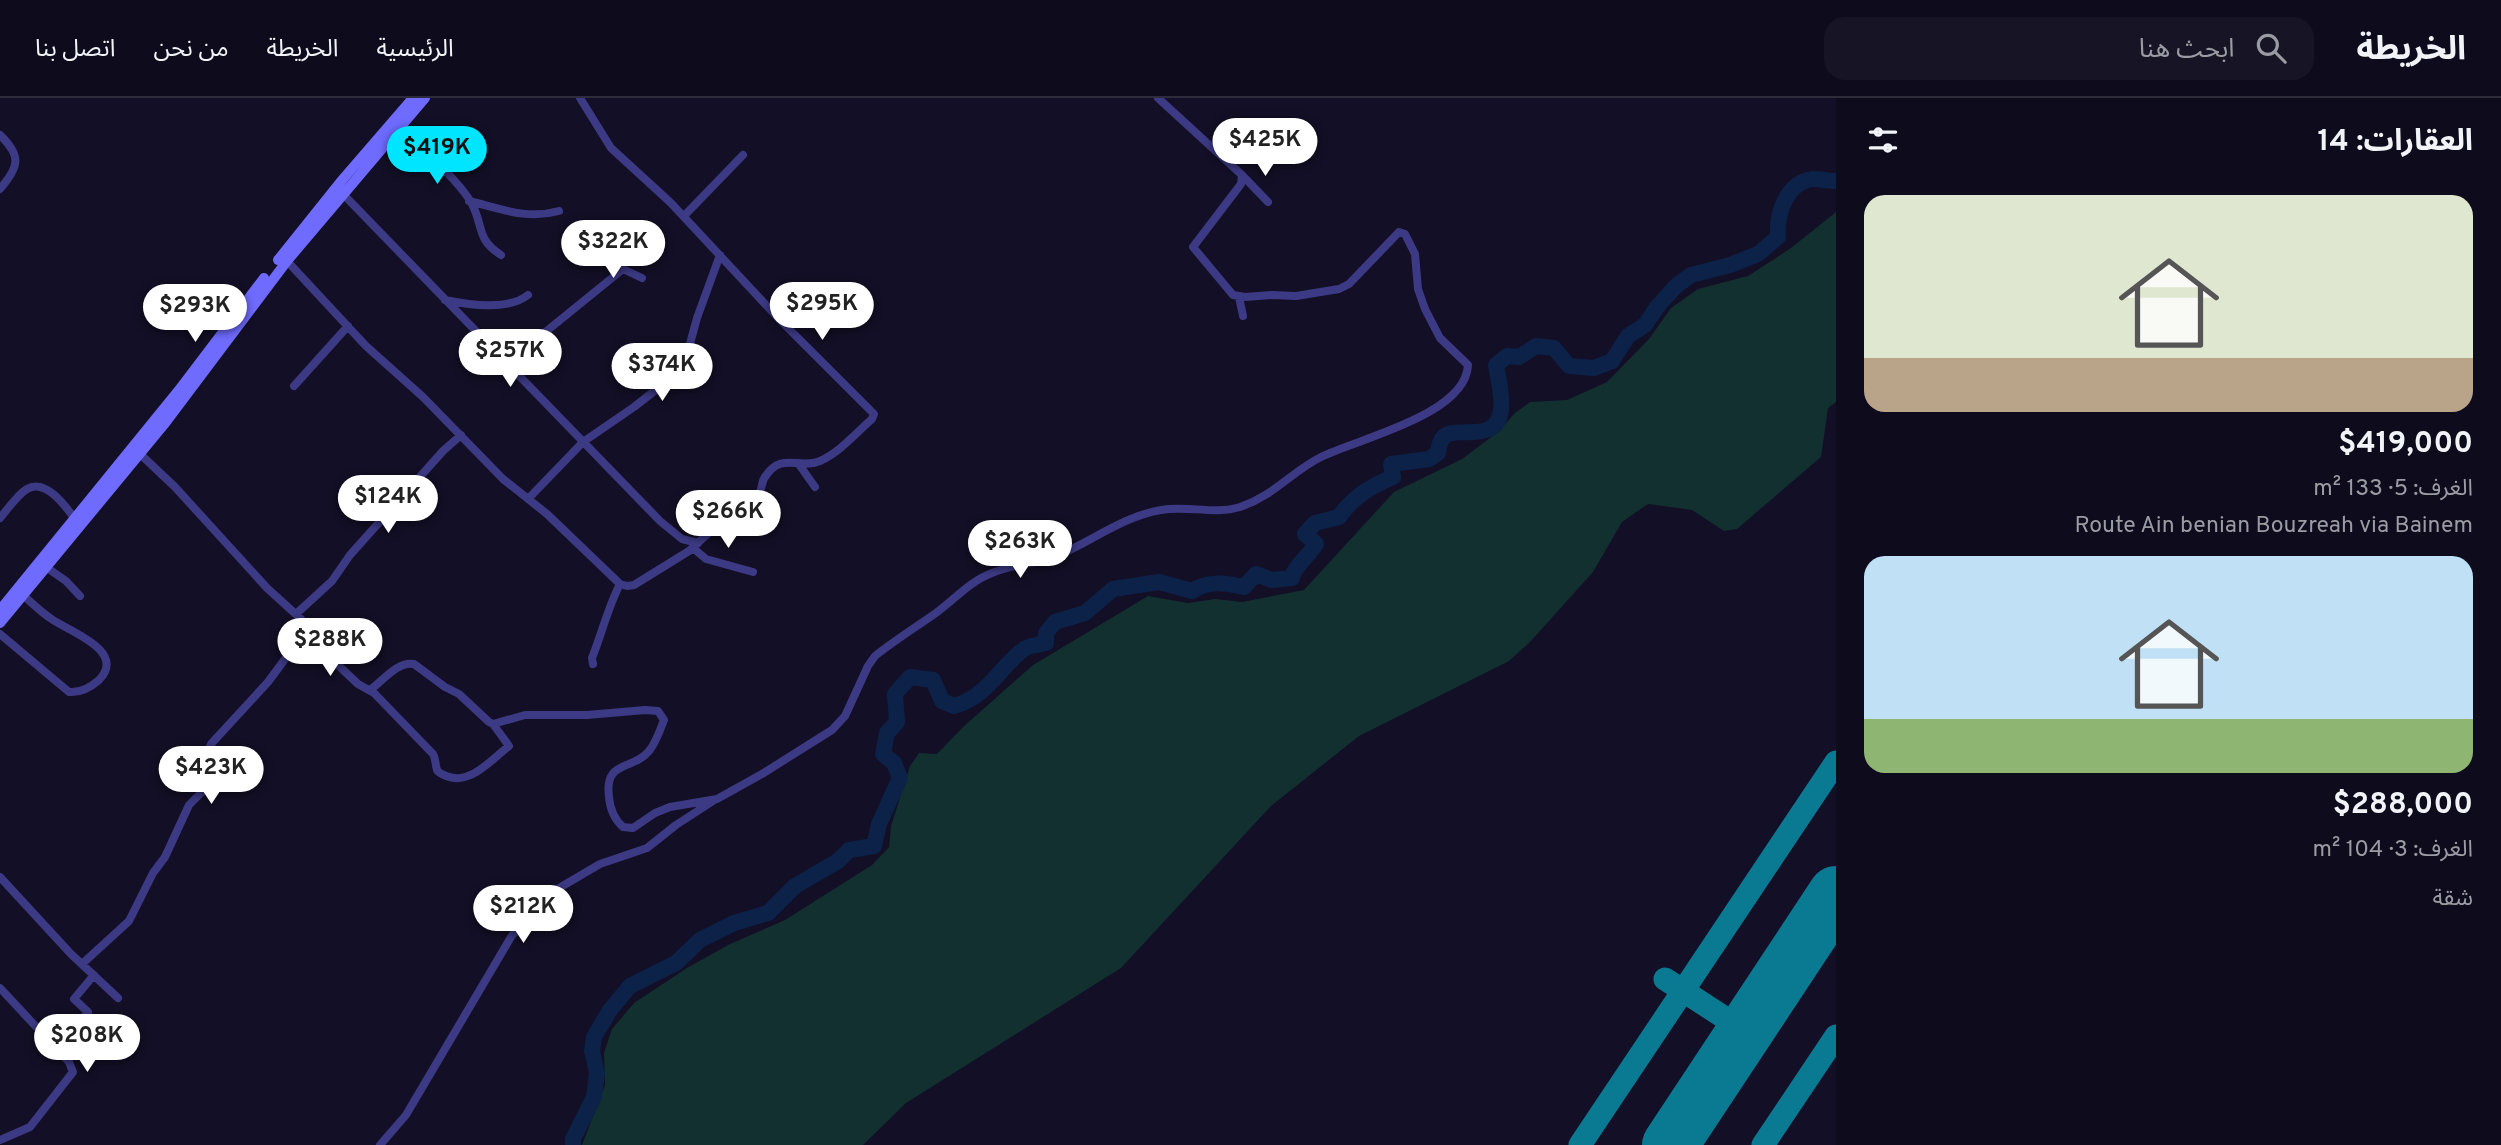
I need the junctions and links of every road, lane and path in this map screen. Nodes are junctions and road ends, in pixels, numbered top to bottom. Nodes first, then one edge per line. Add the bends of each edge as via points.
1 (413, 98) edge
2 (425, 98) edge
3 (580, 98) edge
4 (1158, 98) edge
5 (401, 126) junction
6 (0, 135) edge
7 (743, 155) dead end
8 (1242, 175) junction
9 (0, 189) edge
10 (343, 194) junction
11 (470, 201) junction
12 (1268, 202) dead end
13 (559, 211) dead end
14 (684, 216) junction
15 (618, 250) dead end
16 (501, 255) dead end
17 (720, 255) junction
18 (287, 261) junction
19 (623, 269) junction
20 (642, 278) dead end
21 (528, 295) dead end
22 (1239, 297) junction
23 (445, 300) junction
24 (1242, 316) dead end
25 (348, 326) junction
26 (506, 364) junction
27 (294, 386) dead end
28 (461, 435) junction
29 (583, 442) junction
30 (136, 451) junction
31 (798, 463) junction
32 (815, 487) dead end
33 (528, 499) junction
34 (0, 518) edge
35 (75, 519) junction
36 (695, 546) junction
37 (46, 567) junction
38 (753, 572) dead end
39 (620, 584) junction
40 (23, 595) junction
41 (80, 597) dead end
42 (0, 610) edge
43 (296, 614) junction
44 (0, 623) edge
45 (308, 628) junction
46 (0, 634) edge
47 (593, 664) dead end
48 (370, 690) junction
49 (493, 724) junction
50 (717, 799) junction
51 (0, 877) edge
52 (82, 964) junction
53 (94, 975) junction
54 (0, 988) edge
55 (118, 998) dead end
56 (94, 1029) dead end
57 (0, 1140) edge
58 (380, 1145) edge

1 - 30 main road via 284,253
2 - 5 main road
3 - 14 street via 611,148
4 - 8 street
5 - 10 main road
5 - 11 street
6 - 9 street via 16,159 11,176
7 - 14 street
8 - 12 street
8 - 22 street via 1241,184 1193,247
10 - 18 main road
10 - 23 street
11 - 13 street via 530,215
11 - 16 street via 483,240
14 - 17 street
15 - 19 street
17 - 29 street via 680,364 634,407
17 - 31 street via 874,414 831,455 809,464
18 - 25 street
18 - 30 main road
19 - 20 street
19 - 26 street
21 - 23 street via 510,303
22 - 24 street
22 - 50 street via 1296,296 1343,287 1399,232 1405,233 1415,254 1425,309 1440,338 1466,360 1468,372 1427,414 1322,457 1254,501 1228,510 1158,510 1056,556 983,577 876,656 838,725
23 - 26 street
25 - 27 street
25 - 28 street
26 - 29 street
28 - 33 street
28 - 43 street via 350,555 332,581
29 - 33 street
29 - 36 street via 673,533
30 - 35 main road
30 - 37 main road
30 - 43 street
31 - 32 street
31 - 36 street via 785,461 776,466 764,478 760,492
33 - 39 street
34 - 35 street via 33,487 56,497
35 - 42 main road
36 - 38 street via 706,559
36 - 39 street via 634,585
37 - 40 main road
37 - 41 street
39 - 47 street
40 - 44 main road
40 - 46 street via 99,648 106,664 103,674 85,690 69,692
43 - 45 street
45 - 48 street via 340,667
45 - 52 street via 268,682 211,744 206,758 209,785 189,805 128,921
48 - 49 street via 401,664 414,664
48 - 49 street via 433,754 437,769 456,780 470,776 509,746
49 - 50 street via 529,714 658,711 664,720 649,752 616,770 609,780 618,823 633,828 670,807
50 - 58 street via 647,848 600,864 563,884 532,910 511,937 406,1115
51 - 52 street
52 - 53 street
53 - 55 street
53 - 56 street via 74,999 88,1012 83,1018
54 - 57 street via 69,1062 73,1072 30,1127

